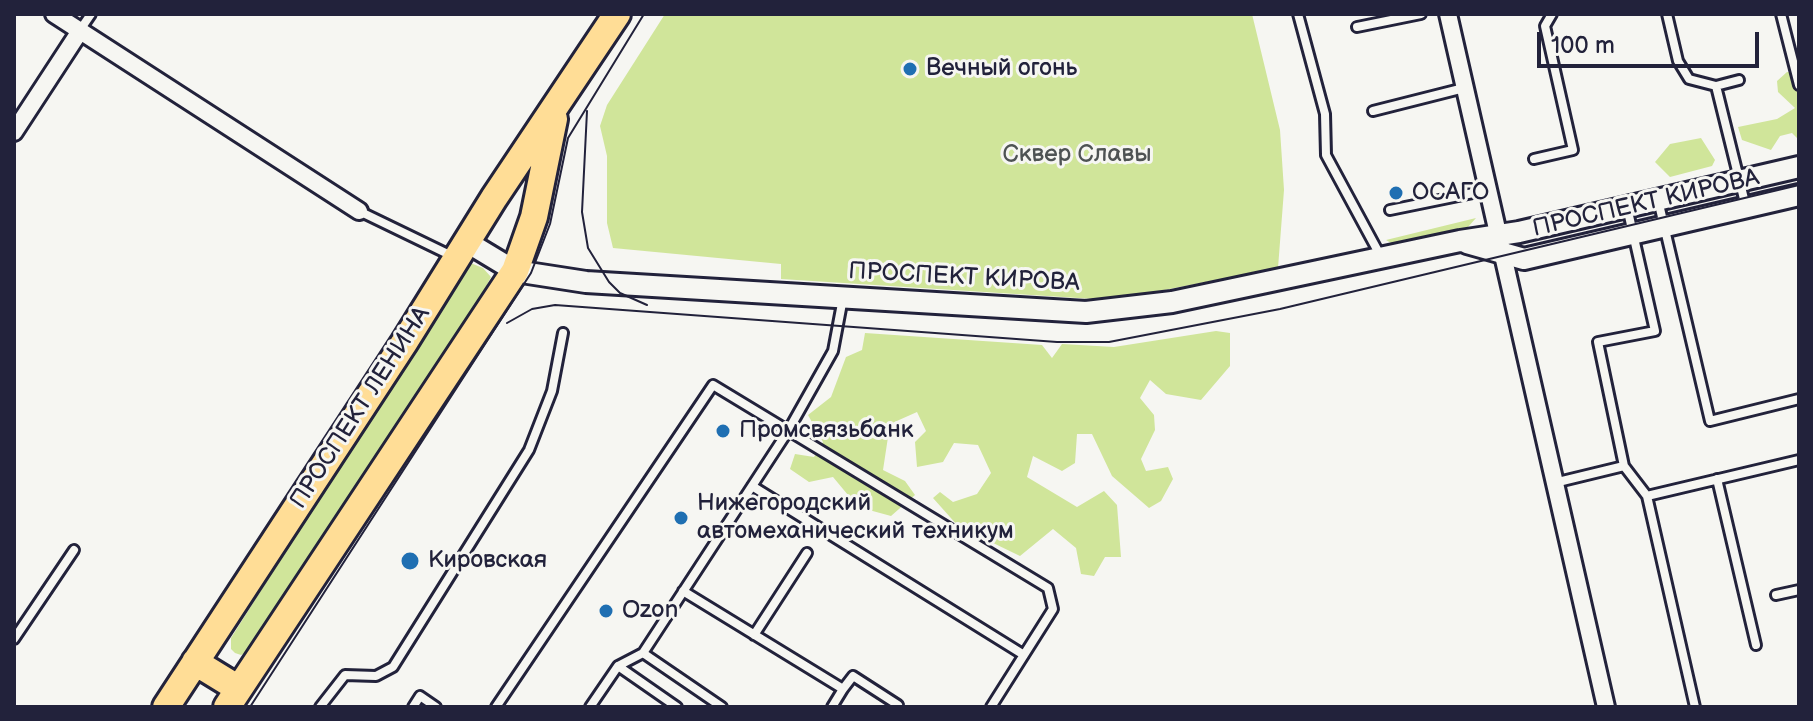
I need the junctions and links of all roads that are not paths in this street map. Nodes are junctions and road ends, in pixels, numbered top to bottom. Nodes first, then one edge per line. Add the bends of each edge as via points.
1 (54, 14) edge
2 (91, 14) edge
3 (617, 14) edge
4 (1298, 14) edge
5 (1421, 14) edge
6 (1448, 14) edge
7 (1552, 14) edge
8 (1667, 14) edge
9 (1781, 14) edge
10 (1357, 27) dead end
11 (80, 31) junction
12 (1796, 64) edge
13 (1739, 80) dead end
14 (1799, 85) edge
15 (1716, 86) junction
16 (1465, 88) junction
17 (556, 107) junction
18 (1373, 111) dead end
19 (14, 132) edge
20 (1534, 159) dead end
21 (1799, 167) edge
22 (1739, 181) junction
23 (1489, 190) junction
24 (1799, 195) edge
25 (1658, 200) junction
26 (1627, 207) junction
27 (1746, 207) junction
28 (1390, 210) dead end
29 (359, 211) joint
30 (1664, 226) junction
31 (1633, 234) junction
32 (1502, 245) junction
33 (462, 251) junction
34 (1381, 258) junction
35 (515, 271) junction
36 (843, 297) junction
37 (563, 333) dead end
38 (1799, 399) edge
39 (788, 431) junction
40 (1799, 460) edge
41 (1624, 466) junction
42 (1717, 479) junction
43 (1554, 483) junction
44 (752, 486) junction
45 (1647, 496) junction
46 (74, 550) dead end
47 (807, 553) dead end
48 (1799, 590) edge
49 (683, 591) junction
50 (1776, 595) dead end
51 (754, 635) junction
52 (14, 639) edge
53 (1756, 645) dead end
54 (643, 653) junction
55 (1024, 655) junction
56 (195, 662) junction
57 (618, 666) junction
58 (843, 689) junction
59 (233, 698) edge
60 (898, 705) dead end
61 (166, 707) edge
62 (320, 707) edge
63 (413, 707) edge
64 (436, 707) edge
65 (496, 707) edge
66 (590, 707) edge
67 (677, 707) edge
68 (722, 707) edge
69 (832, 707) edge
70 (991, 707) edge
71 (1606, 707) edge
72 (1695, 707) edge

1 - 11 street
2 - 11 lane
3 - 17 main road, ПРОСПЕКТ ЛЕНИНА
4 - 34 lane via 1325,114 1326,155
5 - 10 lane
6 - 16 street
7 - 20 lane via 1545,26 1573,150
8 - 15 lane via 1678,61 1689,79
9 - 12 lane
11 - 19 street
11 - 29 street
12 - 14 lane
13 - 15 lane
15 - 22 lane
16 - 18 lane
16 - 23 street
17 - 33 main road, ПРОСПЕКТ ЛЕНИНА
17 - 35 main road, ПРОСПЕКТ ЛЕНИНА via 534,217
21 - 22 street, ПРОСПЕКТ КИРОВА
22 - 25 street, ПРОСПЕКТ КИРОВА
22 - 27 lane
23 - 28 lane
23 - 32 street
24 - 27 street, ПРОСПЕКТ КИРОВА
25 - 26 street, ПРОСПЕКТ КИРОВА
25 - 30 lane
26 - 31 lane
26 - 32 street, ПРОСПЕКТ КИРОВА
27 - 30 street, ПРОСПЕКТ КИРОВА
29 - 33 lane
30 - 31 street, ПРОСПЕКТ КИРОВА
30 - 38 lane via 1710,421
31 - 32 street, ПРОСПЕКТ КИРОВА via 1524,259
31 - 41 lane via 1655,331 1598,342
32 - 34 street, ПРОСПЕКТ КИРОВА via 1460,241
32 - 43 street
33 - 35 street, ПРОСПЕКТ КИРОВА
33 - 56 main road, ПРОСПЕКТ ЛЕНИНА
34 - 36 street, ПРОСПЕКТ КИРОВА via 1172,302 1086,312
35 - 36 street, ПРОСПЕКТ КИРОВА via 586,282
35 - 59 main road, ПРОСПЕКТ ЛЕНИНА
36 - 39 lane via 833,351
37 - 62 lane via 552,391 529,450 393,667 376,676 345,675
39 - 44 lane
39 - 55 lane via 1048,588 1053,609
39 - 65 lane via 713,385
40 - 42 lane
41 - 43 lane
41 - 45 lane
42 - 45 lane
42 - 53 lane
43 - 71 street
44 - 49 lane
44 - 55 lane
45 - 72 lane
46 - 52 lane
47 - 51 lane
48 - 50 lane
49 - 51 lane
49 - 54 lane
51 - 58 lane
54 - 57 lane
54 - 68 lane
55 - 70 lane
56 - 59 main road
56 - 61 main road, ПРОСПЕКТ ЛЕНИНА
57 - 66 lane
57 - 67 lane
58 - 60 lane via 853,676
58 - 69 lane
63 - 64 lane via 420,696

